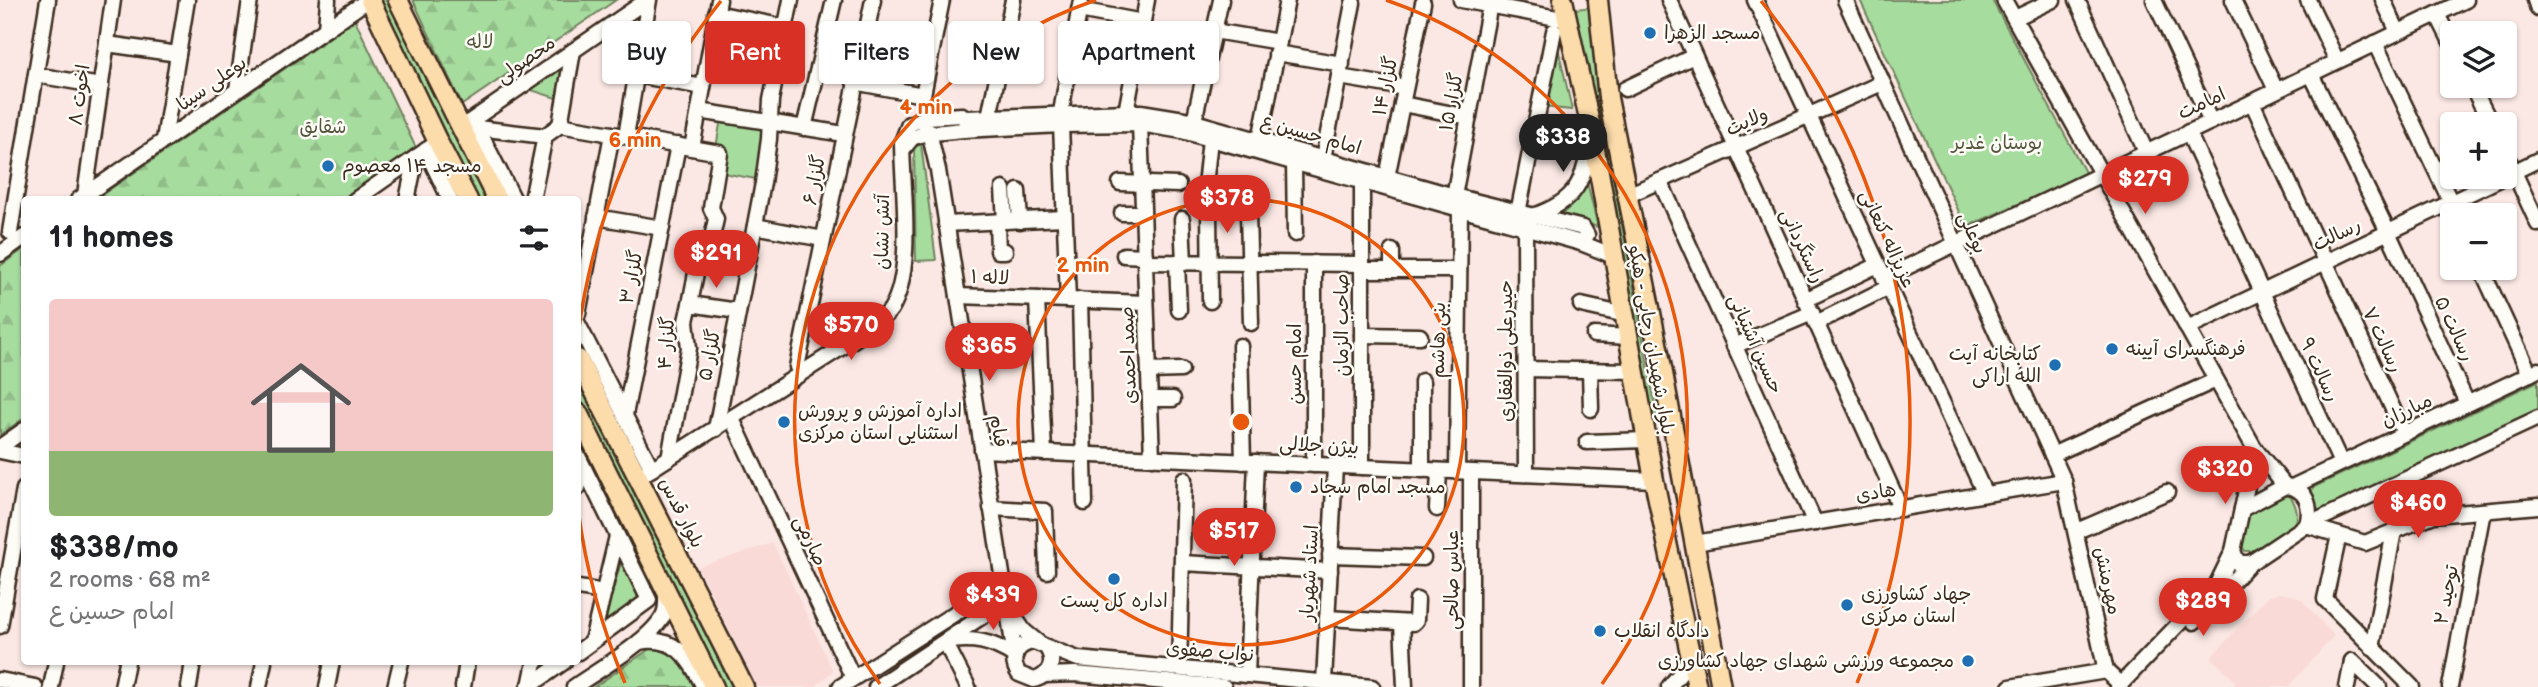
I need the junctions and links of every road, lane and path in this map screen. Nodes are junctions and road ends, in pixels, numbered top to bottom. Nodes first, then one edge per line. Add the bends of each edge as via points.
1 (48, 0) edge
2 (113, 0) edge
3 (187, 0) edge
4 (250, 0) edge
5 (328, 0) edge
6 (369, 0) edge
7 (398, 0) edge
8 (648, 0) edge
9 (791, 0) edge
10 (834, 0) edge
11 (873, 0) edge
12 (942, 0) edge
13 (1013, 0) edge
14 (1147, 0) edge
15 (1221, 0) edge
16 (1287, 0) edge
17 (1461, 0) edge
18 (1563, 0) edge
19 (1598, 0) edge
20 (1669, 0) edge
21 (1755, 0) edge
22 (1844, 0) edge
23 (2004, 0) edge
24 (2053, 0) edge
25 (2077, 0) edge
26 (2154, 0) edge
27 (2233, 0) edge
28 (2308, 0) edge
29 (2383, 0) edge
30 (2466, 0) edge
31 (2535, 0) edge
32 (1078, 3) edge
33 (1353, 3) dead end
34 (1423, 3) dead end
35 (718, 7) edge
36 (2538, 9) edge
37 (2437, 14) junction
38 (1488, 15) dead end
39 (2015, 18) junction
40 (645, 21) edge
41 (765, 21) edge
42 (786, 21) edge
43 (868, 21) edge
44 (1140, 21) edge
45 (1143, 21) edge
46 (1216, 21) edge
47 (2440, 21) edge
48 (1561, 25) junction
49 (326, 29) junction
50 (1219, 32) edge
51 (2398, 32) junction
52 (2375, 43) junction
53 (107, 44) junction
54 (1277, 47) junction
55 (573, 51) junction
56 (178, 54) junction
57 (1694, 56) junction
58 (2337, 61) junction
59 (1340, 70) junction
60 (2311, 74) junction
61 (36, 75) junction
62 (1882, 83) junction
63 (633, 84) edge
64 (686, 84) edge
65 (774, 84) edge
66 (855, 84) edge
67 (865, 84) edge
68 (1131, 84) edge
69 (1202, 84) edge
70 (101, 86) junction
71 (703, 87) junction
72 (1405, 88) junction
73 (1625, 89) dead end
74 (237, 90) junction
75 (2276, 90) junction
76 (923, 95) junction
77 (2252, 102) junction
78 (1402, 104) junction
79 (699, 111) junction
80 (1126, 112) junction
81 (1809, 116) junction
82 (989, 117) junction
83 (1469, 117) junction
84 (1060, 119) junction
85 (1194, 121) junction
86 (769, 122) junction
87 (2211, 122) junction
88 (1140, 124) junction
89 (471, 125) junction
90 (560, 125) junction
91 (929, 125) junction
92 (961, 126) junction
93 (804, 128) junction
94 (1592, 132) junction
95 (2188, 132) junction
96 (844, 134) junction
97 (619, 135) junction
98 (545, 136) junction
99 (1210, 139) junction
100 (164, 140) junction
101 (1260, 140) junction
102 (685, 147) junction
103 (1736, 148) junction
104 (426, 150) junction
105 (2146, 152) junction
106 (1323, 159) junction
107 (2538, 160) edge
108 (1294, 163) junction
109 (938, 170) junction
110 (2517, 170) edge
111 (2101, 174) junction
112 (1387, 177) junction
113 (1660, 181) junction
114 (1362, 182) junction
115 (1120, 183) dead end
116 (1142, 184) junction
117 (1178, 185) dead end
118 (1205, 187) dead end
119 (1003, 188) dead end
120 (2486, 189) edge
121 (2517, 189) edge
122 (1018, 191) dead end
123 (1628, 195) junction
124 (82, 196) edge
125 (83, 196) edge
126 (361, 196) edge
127 (409, 196) edge
128 (448, 196) edge
129 (465, 196) edge
130 (496, 196) edge
131 (512, 196) edge
132 (533, 196) edge
133 (1457, 203) junction
134 (2451, 203) edge
135 (2464, 203) edge
136 (1209, 208) dead end
137 (1122, 213) dead end
138 (1143, 213) junction
139 (1248, 214) dead end
140 (2440, 214) edge
141 (596, 218) junction
142 (1064, 218) junction
143 (1182, 219) dead end
144 (1525, 219) junction
145 (1020, 220) junction
146 (1000, 221) junction
147 (2538, 223) edge
148 (946, 224) junction
149 (755, 226) junction
150 (662, 228) junction
151 (2388, 232) junction
152 (15, 233) edge
153 (1295, 234) dead end
154 (823, 239) junction
155 (1955, 243) junction
156 (1005, 251) dead end
157 (1392, 251) dead end
158 (0, 254) edge
159 (1124, 255) dead end
160 (1616, 257) junction
161 (1145, 259) junction
162 (1181, 262) junction
163 (1209, 263) junction
164 (1250, 263) junction
165 (1314, 263) junction
166 (2324, 263) junction
167 (1362, 267) junction
168 (1392, 270) junction
169 (1459, 270) junction
170 (1884, 277) junction
171 (2487, 280) edge
172 (2262, 293) junction
173 (958, 296) junction
174 (581, 298) edge
175 (1037, 299) junction
176 (1074, 300) junction
177 (1210, 301) dead end
178 (1146, 303) junction
179 (690, 304) junction
180 (1581, 306) dead end
181 (1179, 310) dead end
182 (738, 311) junction
183 (1811, 312) junction
184 (1626, 315) junction
185 (1251, 323) dead end
186 (2187, 328) junction
187 (581, 330) edge
188 (1362, 335) junction
189 (1594, 335) dead end
190 (1420, 336) dead end
191 (1629, 337) junction
192 (1240, 346) dead end
193 (1734, 346) junction
194 (581, 364) edge
195 (797, 367) dead end
196 (1525, 369) junction
197 (1181, 370) dead end
198 (1590, 370) junction
199 (1149, 371) junction
200 (1635, 372) junction
201 (2534, 372) edge
202 (2216, 380) junction
203 (1422, 381) dead end
204 (1150, 399) junction
205 (1173, 399) dead end
206 (2467, 403) junction
207 (1591, 409) dead end
208 (625, 415) junction
209 (2538, 418) edge
210 (581, 419) edge
211 (732, 419) junction
212 (1672, 423) junction
213 (716, 429) junction
214 (21, 432) edge
215 (2404, 433) junction
216 (1646, 434) junction
217 (1587, 442) dead end
218 (0, 449) edge
219 (2255, 449) junction
220 (982, 450) junction
221 (1044, 453) junction
222 (21, 455) edge
223 (1084, 455) junction
224 (1677, 455) junction
225 (2052, 455) junction
226 (669, 458) junction
227 (1152, 458) junction
228 (1650, 458) junction
229 (1250, 462) junction
230 (581, 463) edge
231 (2341, 463) junction
232 (1314, 465) junction
233 (1335, 466) junction
234 (1362, 467) junction
235 (1422, 470) junction
236 (1439, 471) junction
237 (1464, 472) junction
238 (645, 473) junction
239 (1526, 474) junction
240 (1184, 479) dead end
241 (1654, 480) junction
242 (2064, 481) junction
243 (2289, 486) junction
244 (2167, 492) dead end
245 (1985, 495) junction
246 (1085, 503) dead end
247 (2538, 506) edge
248 (991, 508) junction
249 (1437, 509) dead end
250 (1901, 509) junction
251 (2242, 509) junction
252 (2483, 511) junction
253 (1815, 523) junction
254 (2307, 525) junction
255 (21, 526) edge
256 (2077, 531) junction
257 (2394, 531) junction
258 (2339, 535) junction
259 (617, 536) junction
260 (1695, 543) junction
261 (19, 550) edge
262 (2233, 551) junction
263 (1330, 555) junction
264 (1423, 558) dead end
265 (1181, 563) junction
266 (2250, 563) junction
267 (1251, 567) junction
268 (5, 571) edge
269 (1047, 571) dead end
270 (1329, 571) junction
271 (1002, 583) junction
272 (581, 588) edge
273 (665, 588) junction
274 (604, 592) junction
275 (1417, 600) dead end
276 (1005, 601) junction
277 (964, 607) junction
278 (1327, 618) junction
279 (975, 621) junction
280 (1402, 623) junction
281 (0, 626) edge
282 (592, 641) junction
283 (639, 642) junction
284 (945, 642) junction
285 (1043, 645) junction
286 (2372, 648) junction
287 (581, 650) edge
288 (1691, 654) junction
289 (1015, 656) junction
290 (1078, 659) junction
291 (55, 665) edge
292 (126, 665) edge
293 (193, 665) edge
294 (263, 665) edge
295 (331, 665) edge
296 (400, 665) edge
297 (467, 665) edge
298 (534, 665) edge
299 (560, 665) edge
300 (1179, 668) junction
301 (2106, 671) junction
302 (1075, 674) junction
303 (1247, 675) junction
304 (853, 678) junction
305 (0, 680) edge
306 (1020, 680) edge
307 (1048, 681) edge
308 (895, 682) edge
309 (1324, 682) junction
310 (529, 686) edge
311 (2122, 686) edge
312 (36, 687) edge
313 (51, 687) edge
314 (122, 687) edge
315 (189, 687) edge
316 (259, 687) edge
317 (327, 687) edge
318 (395, 687) edge
319 (463, 687) edge
320 (574, 687) edge
321 (704, 687) edge
322 (714, 687) edge
323 (744, 687) edge
324 (840, 687) edge
325 (876, 687) edge
326 (968, 687) edge
327 (1224, 687) edge
328 (1372, 687) edge
329 (1405, 687) edge
330 (1471, 687) edge
331 (1669, 687) edge
332 (1697, 687) edge
333 (1721, 687) edge
334 (2010, 687) edge
335 (2347, 687) edge
336 (2379, 687) edge
337 (2412, 687) edge
338 (2450, 687) edge

1 - 61 street
2 - 53 street, اخوت ۸
3 - 56 street
4 - 74 street
5 - 49 street
6 - 49 street, بوعلی سینا
6 - 104 main road
7 - 89 main road
8 - 40 street
8 - 55 street, محصولی
9 - 42 street
10 - 93 street
11 - 43 street, گلزار ۶
12 - 76 street
13 - 82 street
14 - 45 street
15 - 46 street
16 - 54 street
17 - 48 street
18 - 48 main road, بلوار شهیدان رجایی - هپکو
19 - 123 main road, بلوار شهیدان رجایی - هپکو via 1608,98
20 - 57 street, راستگردانی
21 - 81 street, عزیزاله کنعانی
22 - 62 street, بوعلی
23 - 39 street
24 - 39 street
25 - 105 street
26 - 87 street
27 - 75 street
28 - 58 street
29 - 51 street
30 - 37 street, امامت
31 - 36 street
32 - 44 street
32 - 84 street
33 - 59 street
34 - 72 street, گلزار ۱۴
35 - 41 street
35 - 71 street, گلزار ۳
37 - 47 street
37 - 51 street, امامت
38 - 83 street, گلزار ۱۵
39 - 111 street
48 - 94 main road, بلوار شهیدان رجایی - هپکو
48 - 144 street, حیدرعلی ذوالفقاری
49 - 74 street, بوعلی سینا
50 - 54 street
51 - 52 street, امامت
52 - 58 street, امامت
52 - 134 street
53 - 56 street
53 - 70 street, اخوت ۸
54 - 59 street
54 - 101 street
55 - 89 street, محصولی
55 - 90 street
56 - 100 street
57 - 73 street
57 - 103 street, راستگردانی
58 - 60 street, امامت
59 - 72 street
59 - 106 street
60 - 75 street, امامت
60 - 151 street, رسالت ۵
61 - 70 street
61 - 152 street
62 - 81 street, ولایت
62 - 155 street, بوعلی
63 - 97 street
64 - 71 street
65 - 86 street
66 - 96 street, گلزار ۶
67 - 76 street
68 - 80 street
69 - 85 street
70 - 124 street, اخوت ۸
71 - 79 street, گلزار ۳
72 - 78 street, گلزار ۱۴
74 - 100 street, بوعلی سینا
75 - 77 street, امامت
76 - 91 street, قیام
77 - 87 street, امامت
77 - 166 street, رسالت ۷
78 - 83 street
78 - 112 street, گلزار ۱۴
79 - 86 street
79 - 102 street, گلزار ۳
80 - 84 street, امام حسین ع
80 - 85 street, امام حسین ع
81 - 103 street, ولایت
81 - 170 street, عزیزاله کنعانی
82 - 84 street, امام حسین ع
82 - 92 street, امام حسین ع
83 - 133 street, گلزار ۱۵
84 - 88 street, امام حسین ع
84 - 92 street, امام حسین ع
84 - 142 street
85 - 101 street, امام حسین ع
86 - 93 street
86 - 149 street, گلزار ۵
87 - 95 street, امامت
88 - 99 street, امام حسین ع
88 - 116 street, صمد احمدی
89 - 98 street
89 - 130 main road
89 - 131 street
90 - 97 street
90 - 98 street
91 - 92 street via 958,114
91 - 109 street, قیام
91 - 211 street, آتش نشان via 909,124 904,133 904,255 891,309 872,328
92 - 109 street, قیام via 941,153
93 - 96 street
94 - 144 street via 1585,171 1566,201
94 - 160 main road, بلوار شهیدان رجایی - هپکو
95 - 105 street, امامت
95 - 172 street, رسالت ۹
96 - 154 street, گلزار ۶
97 - 102 street
97 - 141 street
98 - 132 street
99 - 108 street, امام حسین ع
99 - 118 street
100 - 125 street, بوعلی سینا
101 - 106 street, امام حسین ع
102 - 150 street, گلزار ۳
102 - 179 street, گلزار ۴ via 720,153 711,208 716,219 708,256 697,268
103 - 113 street, ولایت
103 - 183 street, راستگردانی
104 - 126 street
104 - 127 street
104 - 128 street
104 - 129 main road
105 - 111 street, امامت
106 - 112 street, امام حسین ع
107 - 110 street, رسالت
108 - 114 street, امام حسین ع
108 - 153 street
109 - 148 street, قیام
111 - 155 street, امامت
111 - 186 street
112 - 133 street, امام حسین ع
113 - 123 street, ولایت
113 - 193 street, حسین آشتیانی
114 - 133 street, امام حسین ع
114 - 167 street, صاحب الزمان
115 - 116 street
116 - 117 street
116 - 138 street, صمد احمدی
119 - 146 street
120 - 135 street, رسالت
121 - 147 street
122 - 145 street
123 - 212 main road, بلوار شهیدان رجایی - هپکو
133 - 144 street, امام حسین ع
133 - 169 street, بنی هاشم
136 - 163 street
137 - 138 street
138 - 161 street, صمد احمدی
139 - 164 street
140 - 151 street, رسالت
141 - 150 street
141 - 174 street
142 - 145 street
142 - 176 street
143 - 162 street
144 - 160 street, امام حسین ع via 1583,229 1587,235 1581,243
144 - 196 street, حیدرعلی ذوالفقاری
145 - 146 street
146 - 148 street
146 - 156 street via 998,251
148 - 173 street, قیام
149 - 154 street
149 - 182 street, گلزار ۵
150 - 208 street, گلزار ۳
151 - 166 street, رسالت
151 - 206 street, رسالت ۵
152 - 158 street
154 - 195 street, گلزار ۶
155 - 170 street, امامت
155 - 225 street, بوعلی
157 - 168 street
159 - 161 street
160 - 184 main road, بلوار شهیدان رجایی - هپکو
161 - 162 street
161 - 178 street, صمد احمدی
162 - 163 street
162 - 181 street
163 - 164 street
163 - 177 street
164 - 165 street
164 - 185 street
165 - 167 street
165 - 232 street, امام حسن
166 - 172 street, رسالت
166 - 215 street, رسالت ۷
167 - 168 street
167 - 188 street, صاحب الزمان
168 - 169 street
169 - 237 street, بنی هاشم
170 - 183 street
170 - 183 street
170 - 245 street, عزیزاله کنعانی
171 - 201 street
172 - 186 street, رسالت
172 - 231 street, رسالت ۹
173 - 175 street, لاله ۱
173 - 220 street, قیام
175 - 176 street, لاله ۱
175 - 221 street
176 - 178 street, لاله ۱
176 - 223 street
178 - 199 street, صمد احمدی
179 - 182 street
179 - 226 street, گلزار ۴ via 686,321 689,348
180 - 184 street
182 - 213 street, گلزار ۵
183 - 193 street
183 - 250 street, راستگردانی
184 - 191 main road, بلوار شهیدان رجایی - هپکو
186 - 202 street
187 - 208 street
188 - 190 street
188 - 234 street, صاحب الزمان
189 - 191 street
191 - 200 main road, بلوار شهیدان رجایی - هپکو
192 - 229 street
193 - 253 street, حسین آشتیانی
194 - 238 main road, بلوار قدس
196 - 198 street
196 - 239 street, حیدرعلی ذوالفقاری
197 - 199 street
198 - 200 street
198 - 207 street
199 - 204 street, صمد احمدی
200 - 216 main road, بلوار شهیدان رجایی - هپکو
201 - 206 street, مبارزان
202 - 219 street
202 - 225 street
203 - 235 street
204 - 205 street
204 - 227 street, صمد احمدی
206 - 215 street, مبارزان
208 - 238 street
209 - 254 street
210 - 273 main road
211 - 213 street, آتش نشان
211 - 304 street, صارمی
212 - 216 main road via 1661,432
212 - 224 main road, بلوار شهیدان رجایی - هپکو
213 - 226 street, آتش نشان
214 - 218 street
215 - 231 street, مبارزان
216 - 217 street
216 - 228 main road, بلوار شهیدان رجایی - هپکو
218 - 222 street
219 - 243 street
219 - 251 street
220 - 221 street, بیژن جلالی
220 - 248 street, قیام
221 - 223 street, بیژن جلالی
223 - 227 street, بیژن جلالی
223 - 246 street
224 - 228 main road via 1662,450
224 - 260 main road, بلوار شهیدان رجایی - هپکو
225 - 242 street, بوعلی
226 - 238 street, آتش نشان
227 - 229 street, بیژن جلالی
228 - 241 main road, بلوار شهیدان رجایی - هپکو
229 - 232 street, بیژن جلالی
229 - 267 street
230 - 259 street
231 - 243 street, مبارزان
232 - 233 street, بیژن جلالی
233 - 234 street, بیژن جلالی
233 - 263 street, استاد شهریار
234 - 235 street, بیژن جلالی
235 - 236 street, بیژن جلالی
236 - 237 street, بیژن جلالی
236 - 249 street
237 - 239 street, بیژن جلالی
237 - 330 street, عباس صالحی
238 - 323 main road, بلوار قدس
239 - 241 street, بیژن جلالی
240 - 265 street
241 - 288 main road, بلوار شهیدان رجایی - هپکو
242 - 245 street, هادی
242 - 256 street, مهرمنش
243 - 251 street, مبارزان
243 - 254 street via 2305,496
244 - 256 street
245 - 250 street, هادی
247 - 252 street
248 - 269 street via 1045,512
248 - 271 street, قیام
250 - 253 street, هادی
251 - 262 street
252 - 257 street via 2434,515
252 - 338 street, توحید ۲
253 - 260 street, هادی
254 - 258 street
254 - 266 street
255 - 261 street
256 - 301 street, مهرمنش
257 - 258 street via 2365,543
257 - 286 street
258 - 286 street via 2325,599
259 - 274 street
259 - 282 street via 649,600
260 - 333 main road, بلوار شهیدان رجایی - هپکو
261 - 268 street
262 - 266 street via 2238,563
262 - 311 street via 2217,584
263 - 264 street
263 - 270 street, استاد شهریار
265 - 267 street
265 - 300 street
266 - 311 street
267 - 270 street
267 - 303 street
268 - 281 street
270 - 278 street, استاد شهریار
271 - 276 street, قیام
271 - 277 street
272 - 274 street
273 - 283 street via 665,612
273 - 322 main road
274 - 282 street
275 - 280 street via 1415,622
276 - 279 street
276 - 285 street via 1014,619
276 - 289 street, قیام
277 - 279 street via 974,610
277 - 304 street
278 - 280 street
278 - 309 street, استاد شهریار
279 - 284 street
280 - 329 street
282 - 287 street
283 - 320 street
283 - 321 street via 670,643 684,654
284 - 289 street via 985,640
284 - 308 street
284 - 326 street
285 - 289 street via 1028,643
285 - 290 street, نواب صفوی
285 - 307 street via 1051,658
286 - 337 street
288 - 331 street
288 - 332 main road, بلوار شهیدان رجایی - هپکو
289 - 306 street
290 - 300 street, نواب صفوی
290 - 302 street via 1072,665
291 - 313 street
292 - 314 street
293 - 315 street
294 - 316 street
295 - 317 street
296 - 318 street
297 - 319 street
298 - 310 street
299 - 310 street
300 - 303 street, نواب صفوی
301 - 311 street
301 - 334 street
302 - 307 street, نواب صفوی
302 - 327 street, نواب صفوی
303 - 309 street, نواب صفوی
304 - 324 street
305 - 312 street
306 - 307 street
308 - 325 street
309 - 328 street, نواب صفوی
335 - 336 street via 2352,661

